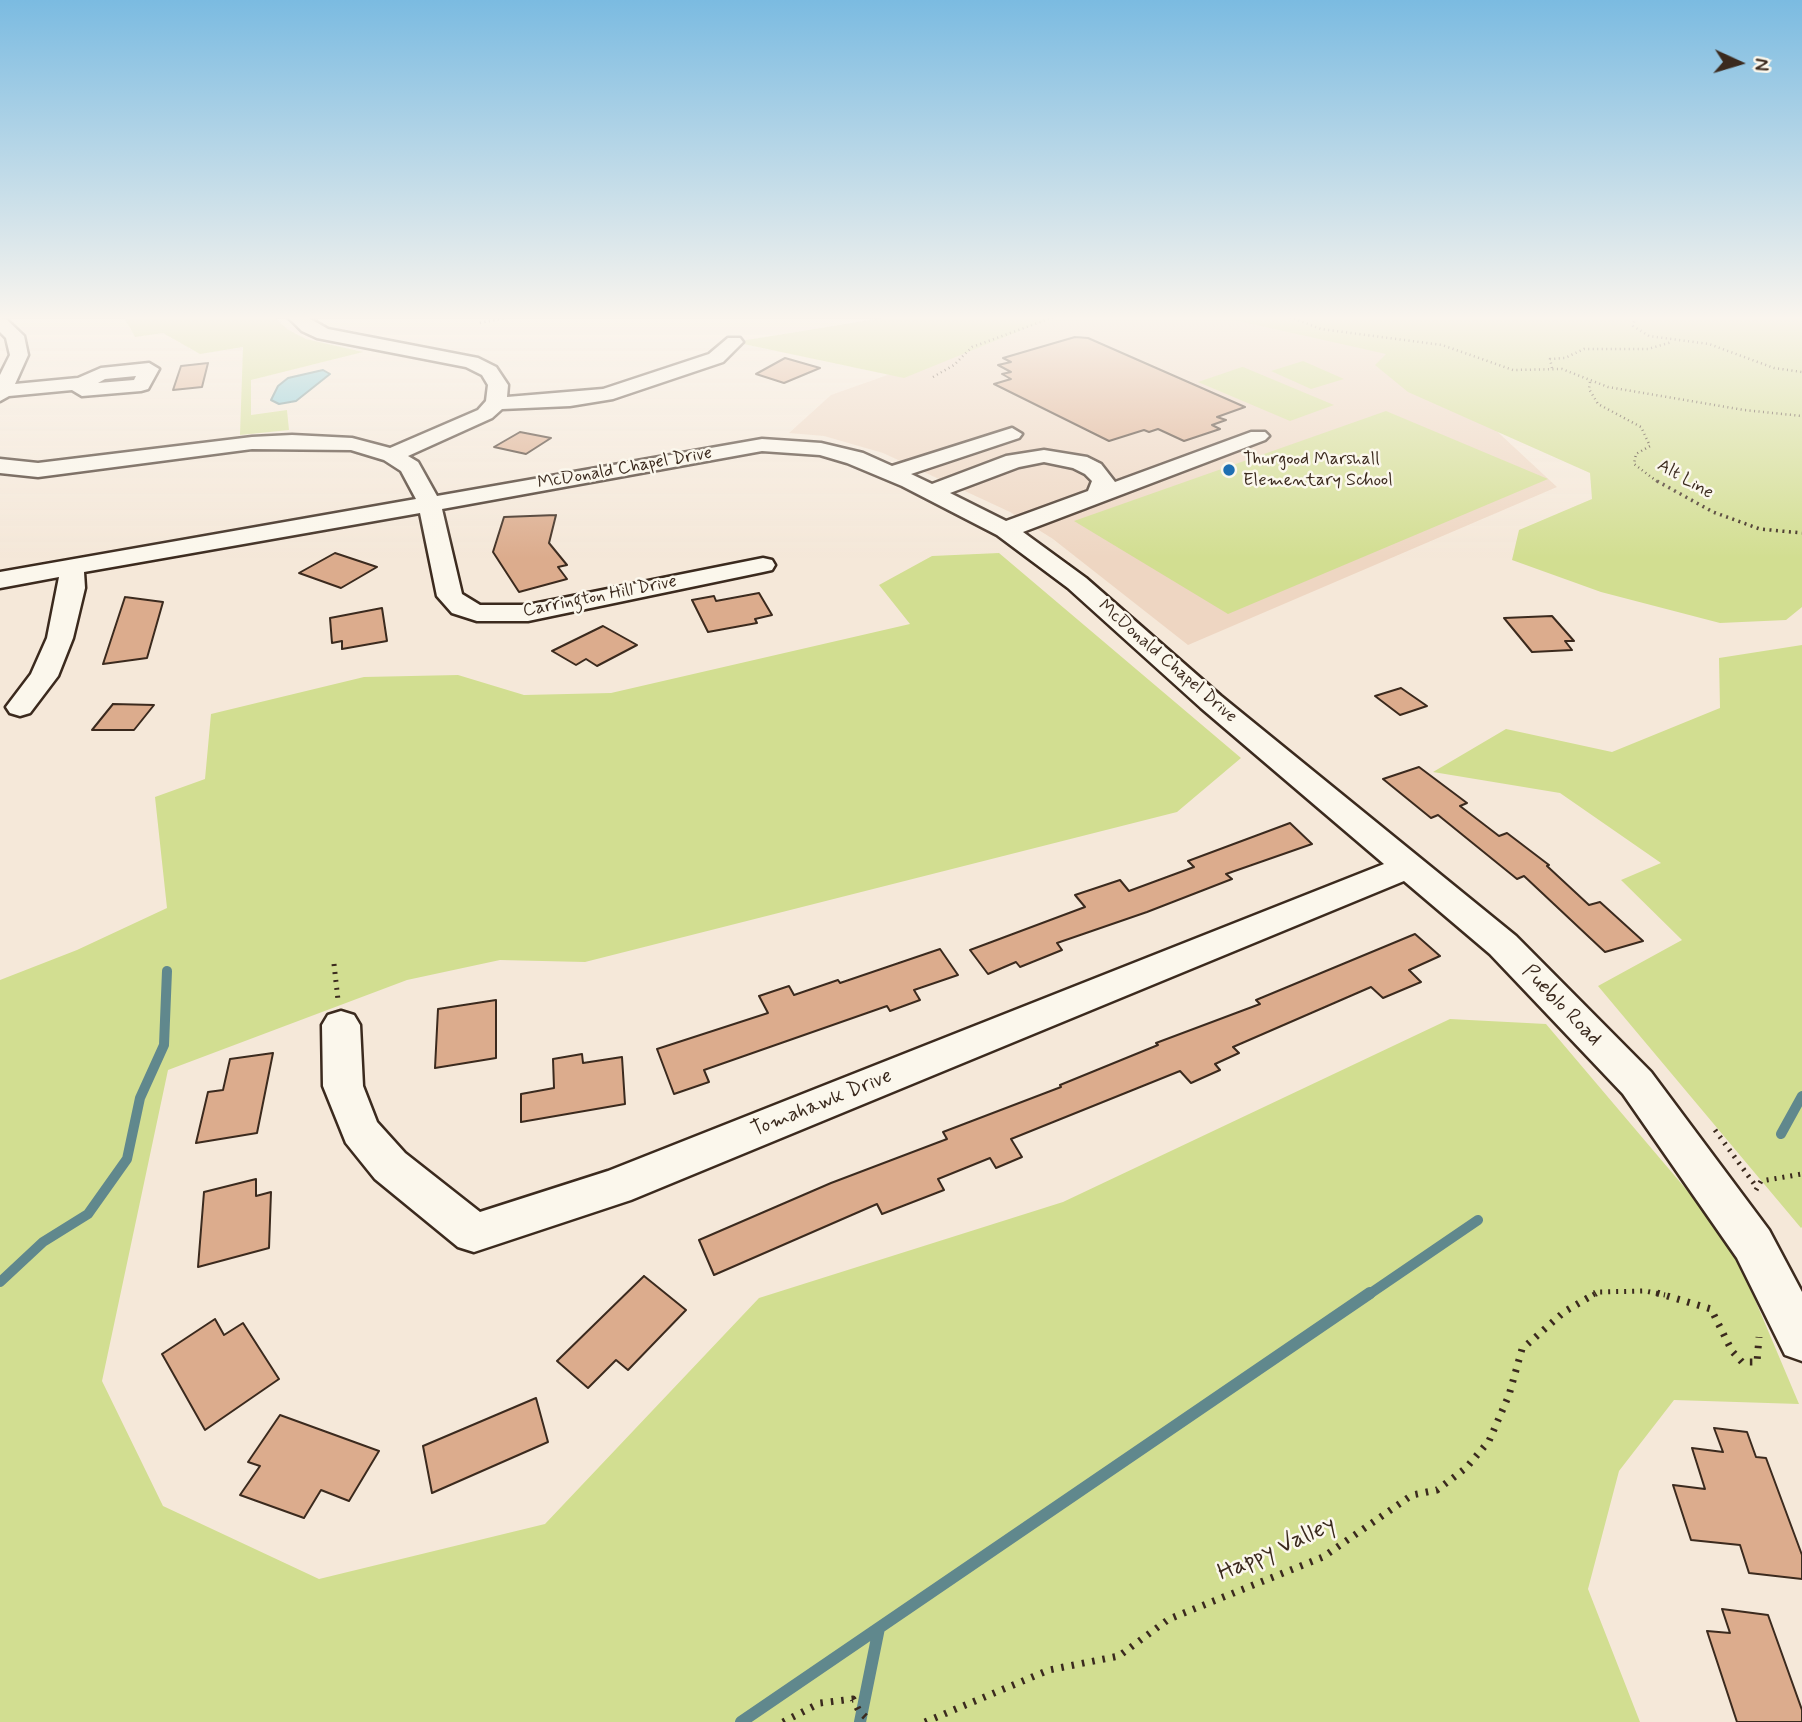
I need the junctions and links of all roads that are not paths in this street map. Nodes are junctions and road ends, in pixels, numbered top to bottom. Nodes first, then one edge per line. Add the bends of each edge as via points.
1 (497, 397) edge
2 (592, 397) edge
3 (496, 403) junction
4 (1013, 434) dead end
5 (1258, 436) dead end
6 (392, 455) junction
7 (0, 466) edge
8 (891, 473) junction
9 (931, 492) junction
10 (1098, 496) junction
11 (429, 503) junction
12 (1005, 530) junction
13 (763, 565) dead end
14 (72, 566) junction
15 (0, 579) edge
16 (20, 707) dead end
17 (1250, 734) joint
18 (1410, 866) junction
19 (341, 1026) road end
20 (1802, 1339) edge

1 - 3 street
2 - 3 street
3 - 6 street via 485,414
4 - 8 street
5 - 10 street
6 - 7 street, Carrington Hill Drive via 352,444 292,441 79,467 38,470
6 - 11 street, Carrington Hill Drive via 410,467
8 - 9 street, McDonald Chapel Drive
8 - 11 street, McDonald Chapel Drive via 821,449 762,444
9 - 10 street via 1014,461 1044,456 1093,469 1104,481
9 - 12 street, McDonald Chapel Drive
10 - 12 street
11 - 13 street, Carrington Hill Drive via 450,596 477,613 528,613
11 - 14 street, McDonald Chapel Drive
12 - 17 street, McDonald Chapel Drive via 1077,583
14 - 15 street, McDonald Chapel Drive
14 - 16 street via 72,588 60,638 44,676
17 - 18 street, Pueblo Road
18 - 19 street, Tomahawk Drive via 616,1187 474,1233 390,1166 360,1131 343,1086
18 - 20 street, Pueblo Road via 1503,945 1637,1083 1753,1244

